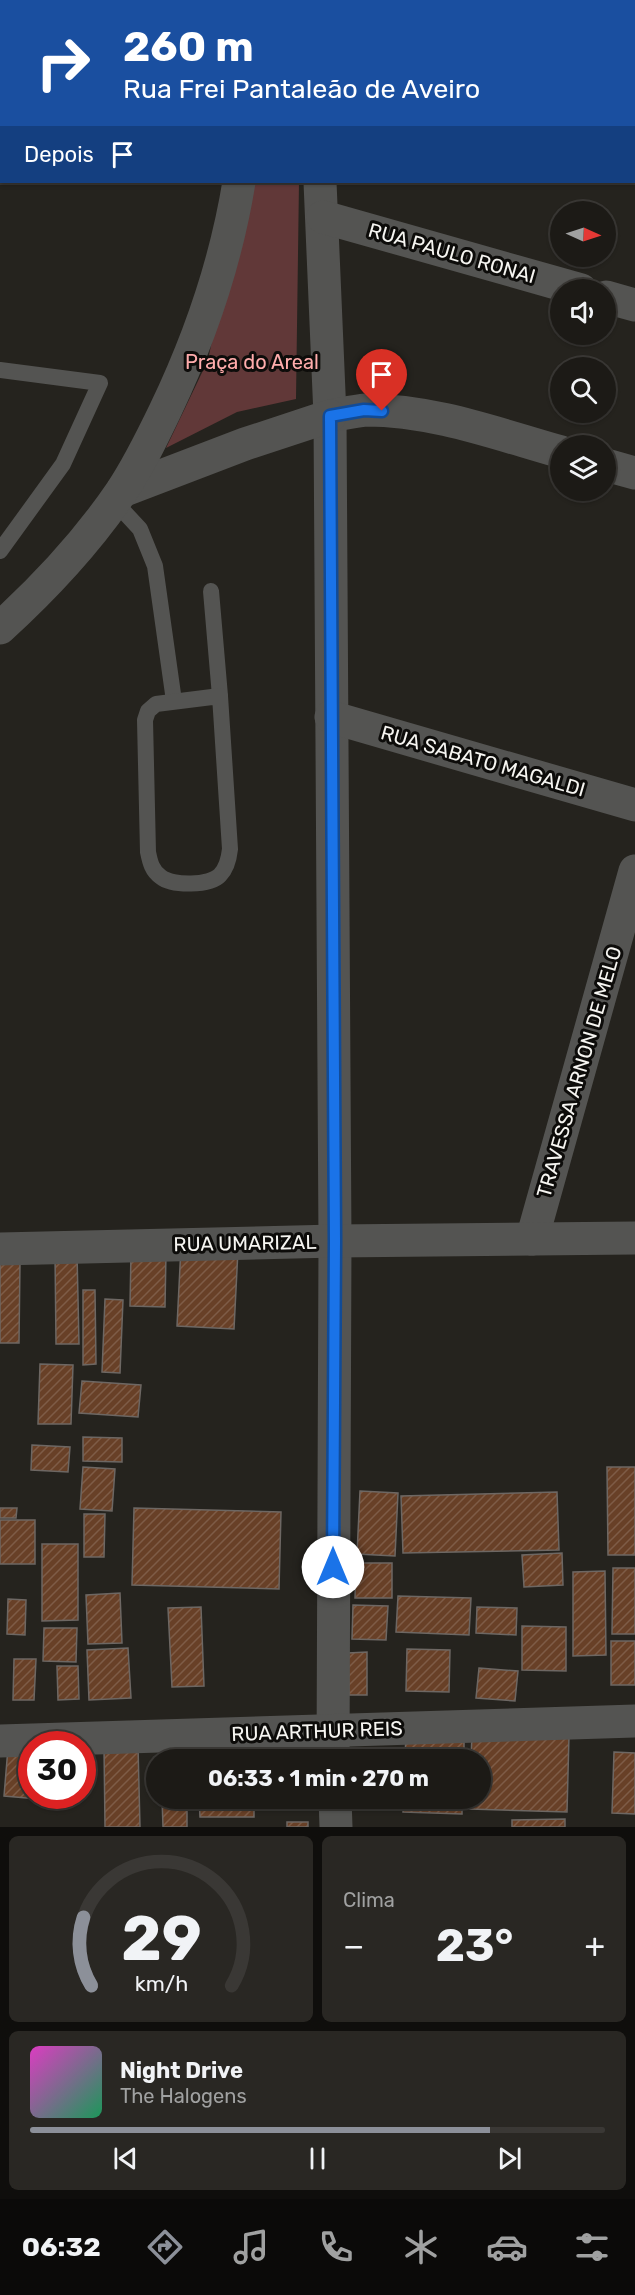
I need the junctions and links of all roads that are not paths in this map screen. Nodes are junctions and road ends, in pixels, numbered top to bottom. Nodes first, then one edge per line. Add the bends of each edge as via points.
1 (239, 183) edge
2 (320, 183) edge
3 (323, 216) junction
4 (550, 281) edge
5 (616, 300) edge
6 (635, 305) edge
7 (0, 370) edge
8 (330, 416) junction
9 (550, 449) edge
10 (616, 468) edge
11 (635, 473) edge
12 (118, 496) junction
13 (0, 551) edge
14 (211, 591) dead end
15 (0, 628) edge
16 (220, 696) junction
17 (174, 701) junction
18 (331, 717) junction
19 (635, 805) edge
20 (635, 871) edge
21 (635, 1238) edge
22 (532, 1239) junction
23 (335, 1241) junction
24 (0, 1249) edge
25 (635, 1721) edge
26 (0, 1741) edge
27 (333, 1745) edge
28 (335, 1809) edge
29 (336, 1827) edge

1 - 12 street via 220,269 201,328 151,439
2 - 3 street
3 - 4 street, RUA PAULO RONAI
3 - 8 street
5 - 6 street
7 - 13 lane via 100,383 63,464
8 - 9 street via 364,410 401,411 437,417
8 - 12 street
8 - 18 street
10 - 11 street
12 - 15 street via 62,567
12 - 17 lane via 140,529 155,566
14 - 16 lane
16 - 17 lane
16 - 17 lane via 230,849 220,876 207,883 162,879 152,868 148,852 145,720 156,704
18 - 19 street, RUA SABATO MAGALDI
18 - 23 street
20 - 22 street, TRAVESSA ARNON DE MELO
21 - 22 street, RUA UMARIZAL
22 - 23 street, RUA UMARIZAL
23 - 24 street, RUA UMARIZAL
23 - 27 street
25 - 27 street, RUA ARTHUR REIS
26 - 27 street, RUA ARTHUR REIS
28 - 29 street

